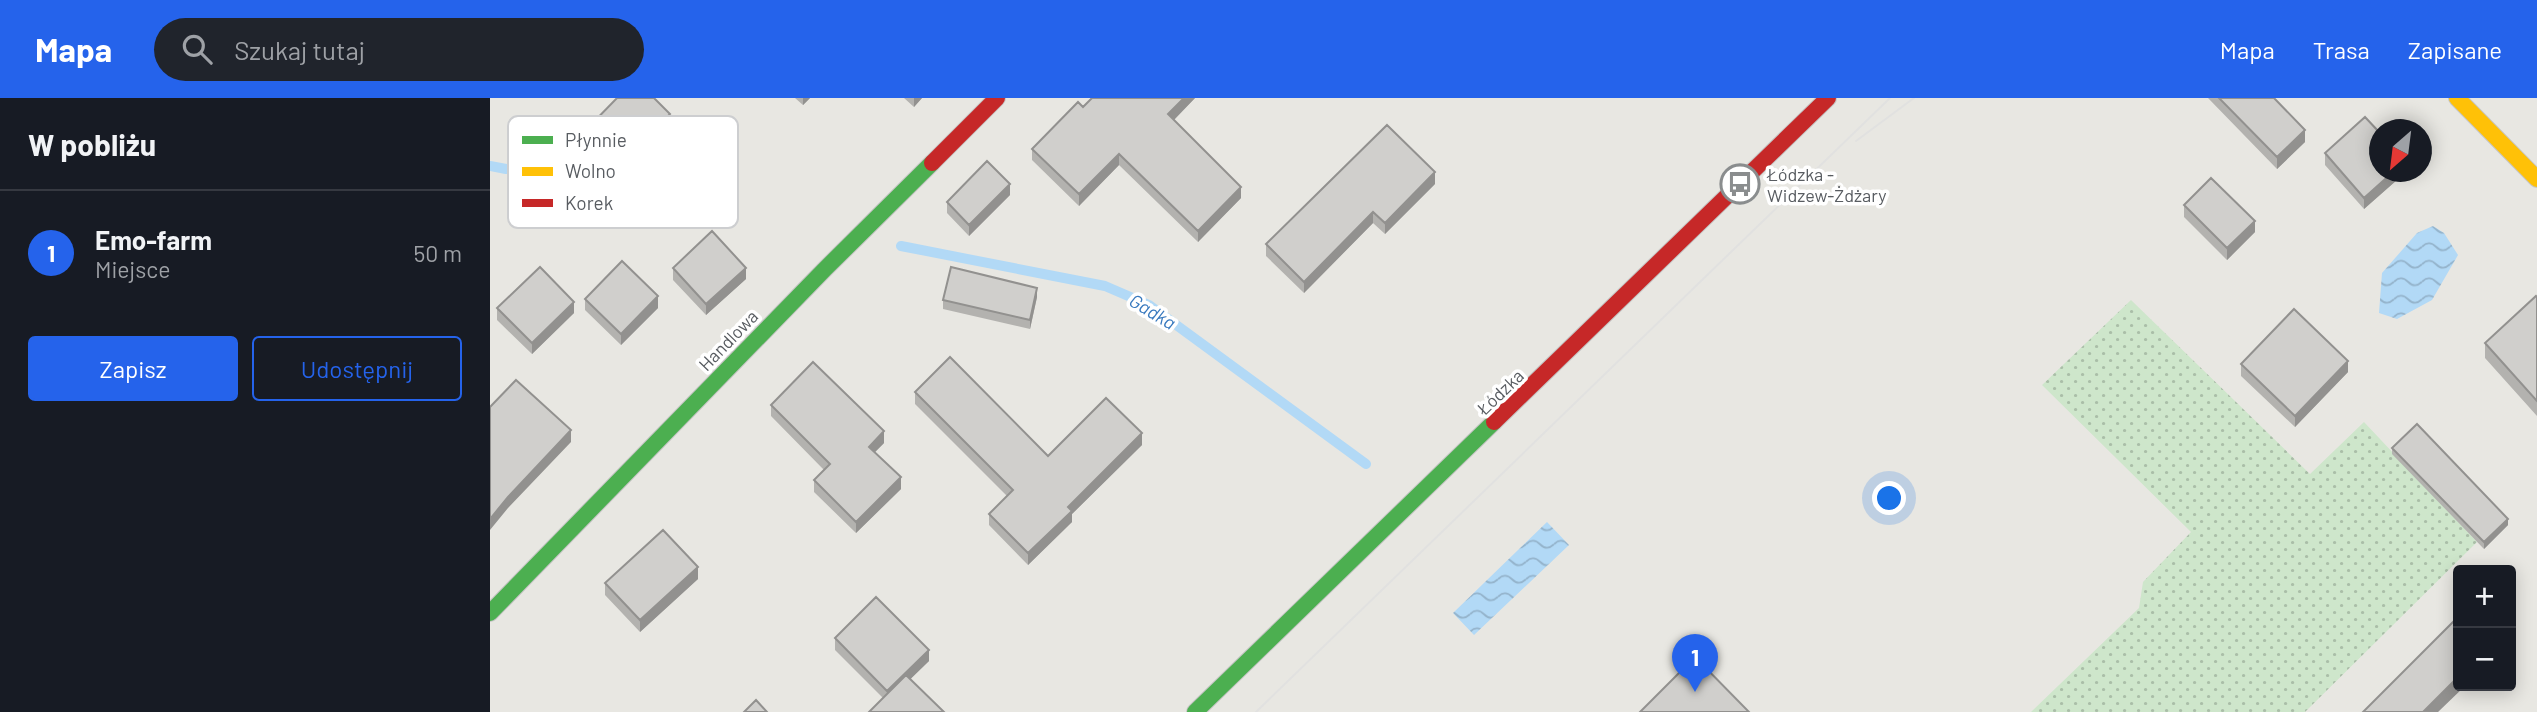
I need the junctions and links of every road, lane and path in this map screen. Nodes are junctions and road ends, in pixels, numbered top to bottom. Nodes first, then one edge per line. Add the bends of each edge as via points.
1 (997, 98) edge
2 (1828, 98) edge
3 (2457, 98) edge
4 (2537, 179) edge
5 (490, 613) edge
6 (1195, 712) edge

1 - 5 main road, Handlowa
2 - 6 main road, Łódzka
3 - 4 main road

